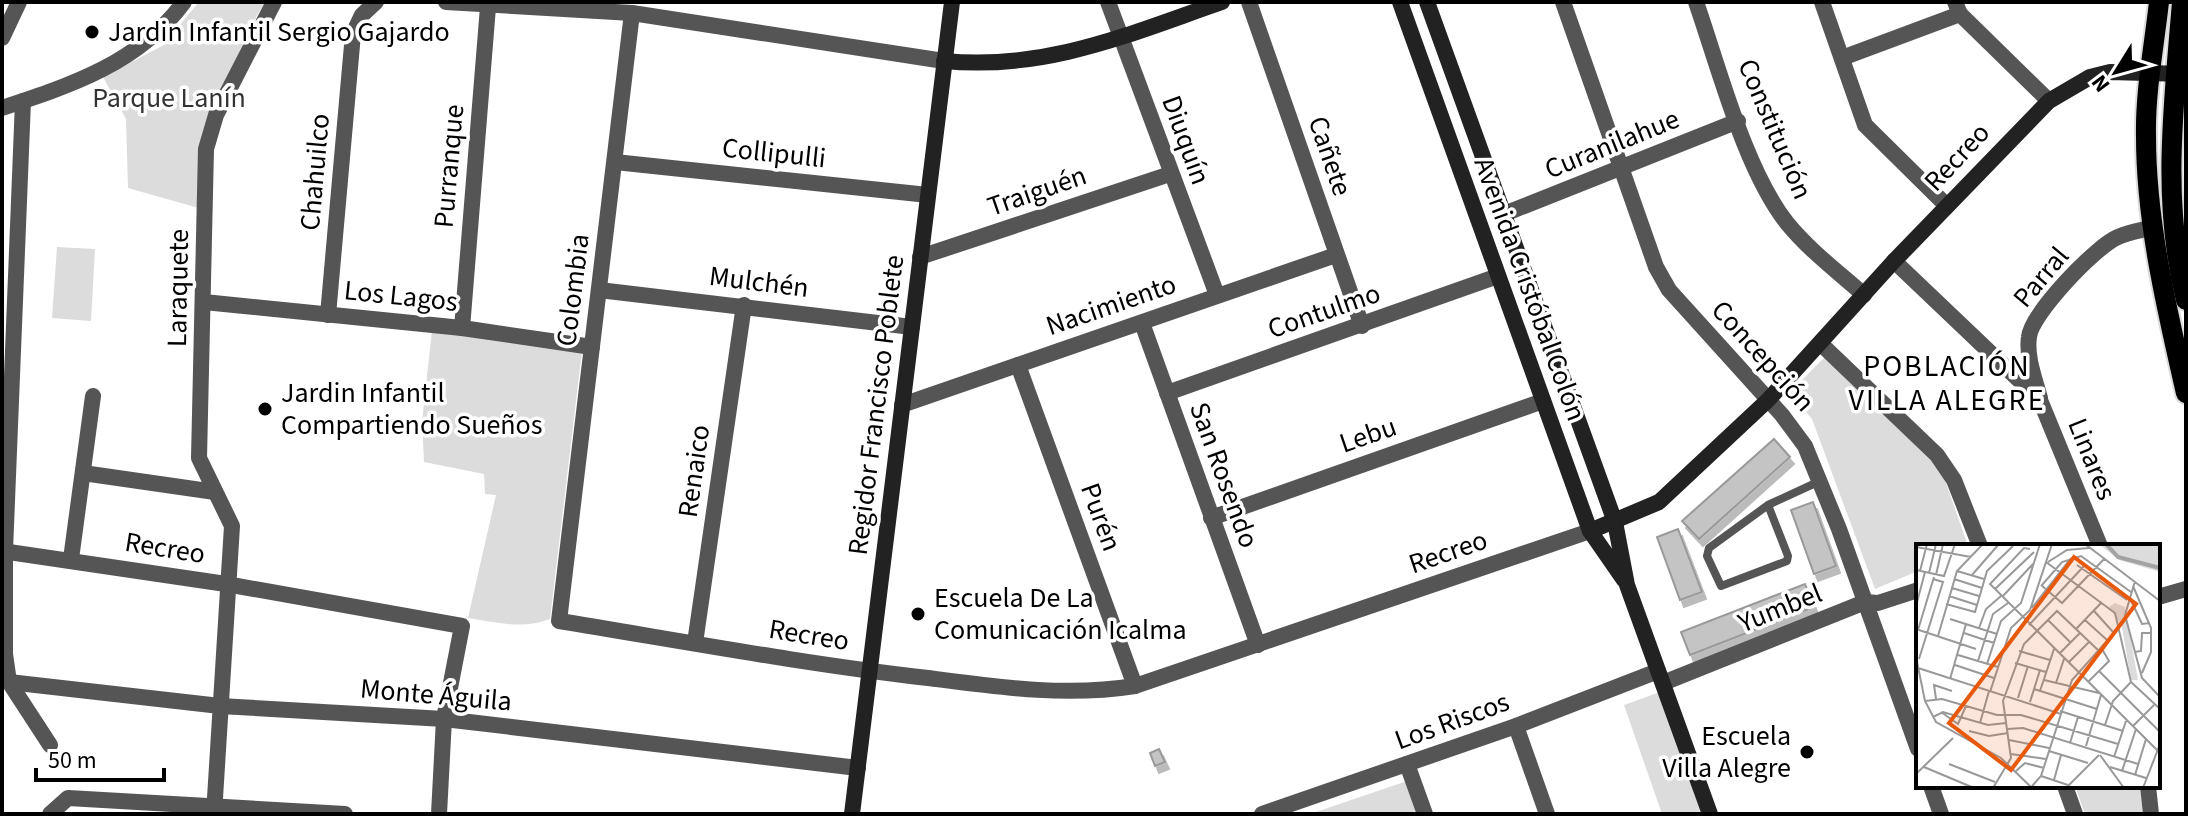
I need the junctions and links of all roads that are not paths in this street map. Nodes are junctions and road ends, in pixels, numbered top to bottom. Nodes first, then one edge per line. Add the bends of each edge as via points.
1 (19, 2) edge
2 (184, 2) edge
3 (274, 2) edge
4 (376, 2) edge
5 (446, 2) edge
6 (952, 2) edge
7 (1108, 2) edge
8 (1222, 2) edge
9 (1249, 2) edge
10 (1400, 2) edge
11 (1427, 2) edge
12 (1563, 2) edge
13 (1696, 2) edge
14 (1822, 2) edge
15 (2159, 2) edge
16 (2182, 2) edge
17 (488, 7) junction
18 (595, 7) edge
19 (1958, 8) edge
20 (632, 13) junction
21 (1120, 37) junction
22 (2, 38) edge
23 (1842, 58) junction
24 (944, 61) junction
25 (2151, 73) junction
26 (2180, 74) edge
27 (23, 101) junction
28 (2049, 101) junction
29 (2, 108) edge
30 (1738, 121) junction
31 (615, 162) junction
32 (1622, 169) junction
33 (1170, 174) junction
34 (928, 195) junction
35 (1947, 206) junction
36 (1504, 214) junction
37 (2154, 227) junction
38 (1336, 255) junction
39 (920, 257) junction
40 (1894, 261) junction
41 (1498, 276) junction
42 (599, 290) junction
43 (1217, 295) junction
44 (1864, 295) junction
45 (2186, 300) edge
46 (204, 302) junction
47 (744, 305) junction
48 (328, 315) junction
49 (1142, 323) junction
50 (1362, 326) junction
51 (912, 327) junction
52 (462, 328) junction
53 (1821, 344) junction
54 (592, 347) junction
55 (1018, 365) junction
56 (1167, 393) junction
57 (2186, 393) edge
58 (93, 396) dead end
59 (1768, 400) junction
60 (2040, 400) junction
61 (1543, 401) junction
62 (902, 405) junction
63 (83, 473) junction
64 (1820, 481) junction
65 (215, 492) junction
66 (1768, 505) junction
67 (1211, 518) junction
68 (1615, 522) junction
69 (1590, 531) junction
70 (1979, 544) edge
71 (2099, 544) edge
72 (4, 551) edge
73 (71, 559) junction
74 (226, 584) junction
75 (1627, 585) junction
76 (2186, 589) edge
77 (1916, 591) edge
78 (2160, 596) edge
79 (1865, 602) junction
80 (559, 621) joint
81 (695, 643) junction
82 (1258, 645) junction
83 (870, 671) junction
84 (1660, 677) junction
85 (9, 682) junction
86 (1135, 686) junction
87 (220, 706) junction
88 (444, 719) junction
89 (1516, 726) junction
90 (1916, 743) edge
91 (50, 745) dead end
92 (1407, 764) junction
93 (858, 768) junction
94 (1937, 788) edge
95 (2066, 788) edge
96 (2148, 788) edge
97 (215, 811) edge
98 (50, 814) edge
99 (345, 814) edge
100 (439, 814) edge
101 (852, 814) edge
102 (1262, 814) edge
103 (1425, 814) edge
104 (1547, 814) edge
105 (1710, 814) edge
106 (1941, 814) edge
107 (2075, 814) edge
108 (2151, 814) edge

1 - 22 street
2 - 27 street via 164,27 125,59
3 - 46 street, Laraquete via 208,139
4 - 48 street, Chahuilco via 353,34
5 - 17 street
6 - 24 street, Regidor Francisco Poblete
7 - 21 street, Diuquín
8 - 21 street
9 - 38 street, Cañete
10 - 41 street, Avenida Cristóbal Colón
11 - 36 street, Avenida Cristóbal Colón
12 - 32 street, Concepción
13 - 30 street, Constitución
14 - 23 street
15 - 25 main road
16 - 26 main road
17 - 18 street
17 - 52 street, Purranque
18 - 20 street
19 - 23 street
19 - 28 street
20 - 24 street
20 - 31 street, Colombia
21 - 24 street via 1045,59 996,64
21 - 33 street, Diuquín
23 - 35 street via 1865,125
24 - 34 street, Regidor Francisco Poblete
25 - 26 street, Recreo
25 - 28 street, Recreo via 2090,77
25 - 37 main road via 2146,148
26 - 45 main road via 2171,202
27 - 29 street
27 - 72 street
28 - 35 street, Recreo
30 - 32 street, Curanilahue
30 - 44 street, Constitución via 1765,189 1786,222
31 - 34 street, Collipulli
31 - 42 street, Colombia
32 - 36 street, Curanilahue
32 - 59 street, Concepción via 1669,290
33 - 39 street, Traiguén
33 - 43 street, Diuquín
34 - 39 street, Regidor Francisco Poblete
35 - 40 street, Recreo
36 - 68 street, Avenida Cristóbal Colón
37 - 57 main road
37 - 60 street, Parral via 2102,247 2034,318 2029,352
38 - 43 street, Nacimiento
38 - 50 street, Cañete
39 - 51 street, Regidor Francisco Poblete
40 - 44 street, Recreo
40 - 60 street, Linares
41 - 50 street, Contulmo
41 - 61 street, Avenida Cristóbal Colón
42 - 47 street, Mulchén
42 - 54 street, Colombia
43 - 49 street, Nacimiento
44 - 53 street, Recreo
46 - 48 street, Los Lagos
46 - 65 street, Laraquete via 199,458
47 - 51 street, Mulchén
47 - 81 street, Renaico
48 - 52 street, Los Lagos
49 - 55 street, Nacimiento
49 - 56 street, San Rosendo
50 - 56 street, Contulmo
51 - 62 street, Regidor Francisco Poblete
52 - 54 street, Los Lagos
53 - 59 street, Recreo
53 - 70 street via 1937,455 1954,480
54 - 80 street, Colombia
55 - 62 street, Nacimiento
55 - 86 street, Purén
56 - 67 street, San Rosendo
58 - 63 street
59 - 64 street, Concepción via 1795,430
59 - 68 street, Recreo via 1659,502
60 - 71 street, Linares
61 - 67 street, Lebu
61 - 69 street, Avenida Cristóbal Colón
62 - 83 street, Regidor Francisco Poblete
63 - 65 street
63 - 73 street
64 - 66 lane
64 - 79 street, Concepción
65 - 74 street, Laraquete via 232,526
66 - 66 lane via 1709,548 1707,556 1721,586 1787,561
67 - 82 street, San Rosendo
68 - 69 street, Recreo
68 - 75 street, Avenida Cristóbal Colón
69 - 75 street, Avenida Cristóbal Colón
69 - 82 street, Recreo
72 - 73 street, Recreo
72 - 85 street
73 - 74 street, Recreo
74 - 87 street
74 - 88 street, Recreo via 462,626
75 - 84 street, Avenida Cristóbal Colón
76 - 78 street
77 - 79 street, Yumbel
79 - 84 street, Yumbel
79 - 90 street, Concepción
80 - 81 street, Recreo
81 - 83 street, Recreo
82 - 86 street, Recreo
83 - 86 street, Recreo via 1048,692
83 - 93 street, Regidor Francisco Poblete
84 - 89 street, Los Riscos
84 - 105 street, Avenida Cristóbal Colón
85 - 87 street, Monte Águila
85 - 91 street
87 - 88 street, Monte Águila
87 - 97 street
88 - 93 street, Monte Águila
88 - 100 street
89 - 92 street, Los Riscos
89 - 104 street
92 - 102 street, Los Riscos
92 - 103 street
93 - 101 street, Regidor Francisco Poblete
94 - 106 street
95 - 107 street
96 - 108 street
97 - 98 street via 68,798
97 - 99 street

